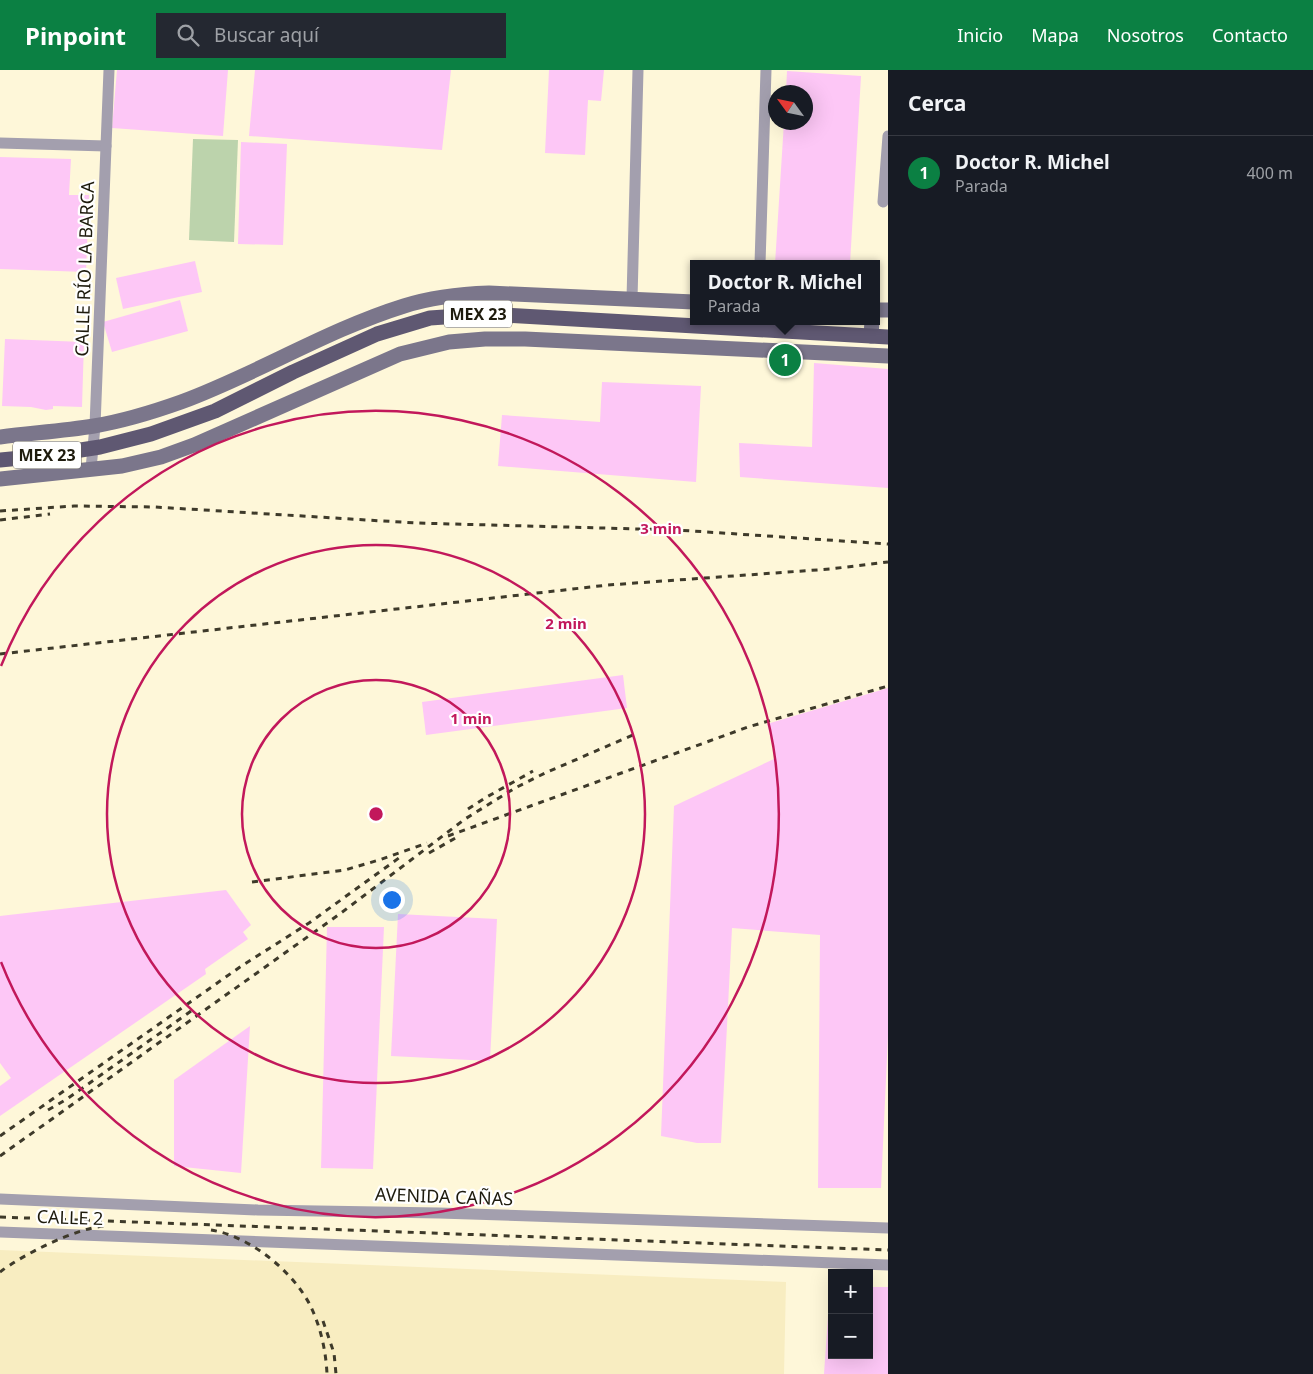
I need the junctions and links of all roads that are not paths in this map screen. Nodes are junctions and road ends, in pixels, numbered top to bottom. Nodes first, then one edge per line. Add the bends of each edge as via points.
1 (109, 70) edge
2 (638, 70) edge
3 (766, 70) edge
4 (888, 136) edge
5 (0, 143) edge
6 (106, 146) junction
7 (883, 202) dead end
8 (760, 260) edge
9 (632, 299) junction
10 (690, 302) edge
11 (684, 325) junction
12 (872, 328) edge
13 (888, 336) edge
14 (682, 347) junction
15 (888, 356) edge
16 (95, 426) junction
17 (0, 437) edge
18 (93, 448) junction
19 (0, 460) edge
20 (91, 469) junction
21 (0, 480) edge
22 (0, 1199) edge
23 (888, 1228) edge
24 (0, 1232) edge
25 (888, 1265) edge

1 - 6 street, CALLE RÍO LA BARCA
2 - 9 street
3 - 8 street
4 - 7 street
5 - 6 street
6 - 16 street, CALLE RÍO LA BARCA
9 - 10 main road
9 - 16 main road via 489,292 428,299 364,320 183,401
11 - 12 main road, MEX 23
11 - 14 main road
11 - 18 main road, MEX 23 via 488,314 430,318 377,334 215,411 150,434
12 - 13 main road, MEX 23
14 - 15 main road
14 - 20 main road via 525,339 449,342 400,354 161,457
16 - 17 main road
16 - 18 street, CALLE RÍO LA BARCA
18 - 19 main road, MEX 23
18 - 20 street, CALLE RÍO LA BARCA
20 - 21 main road
22 - 23 street, AVENIDA CAÑAS via 258,1210
24 - 25 street, CALLE 2

